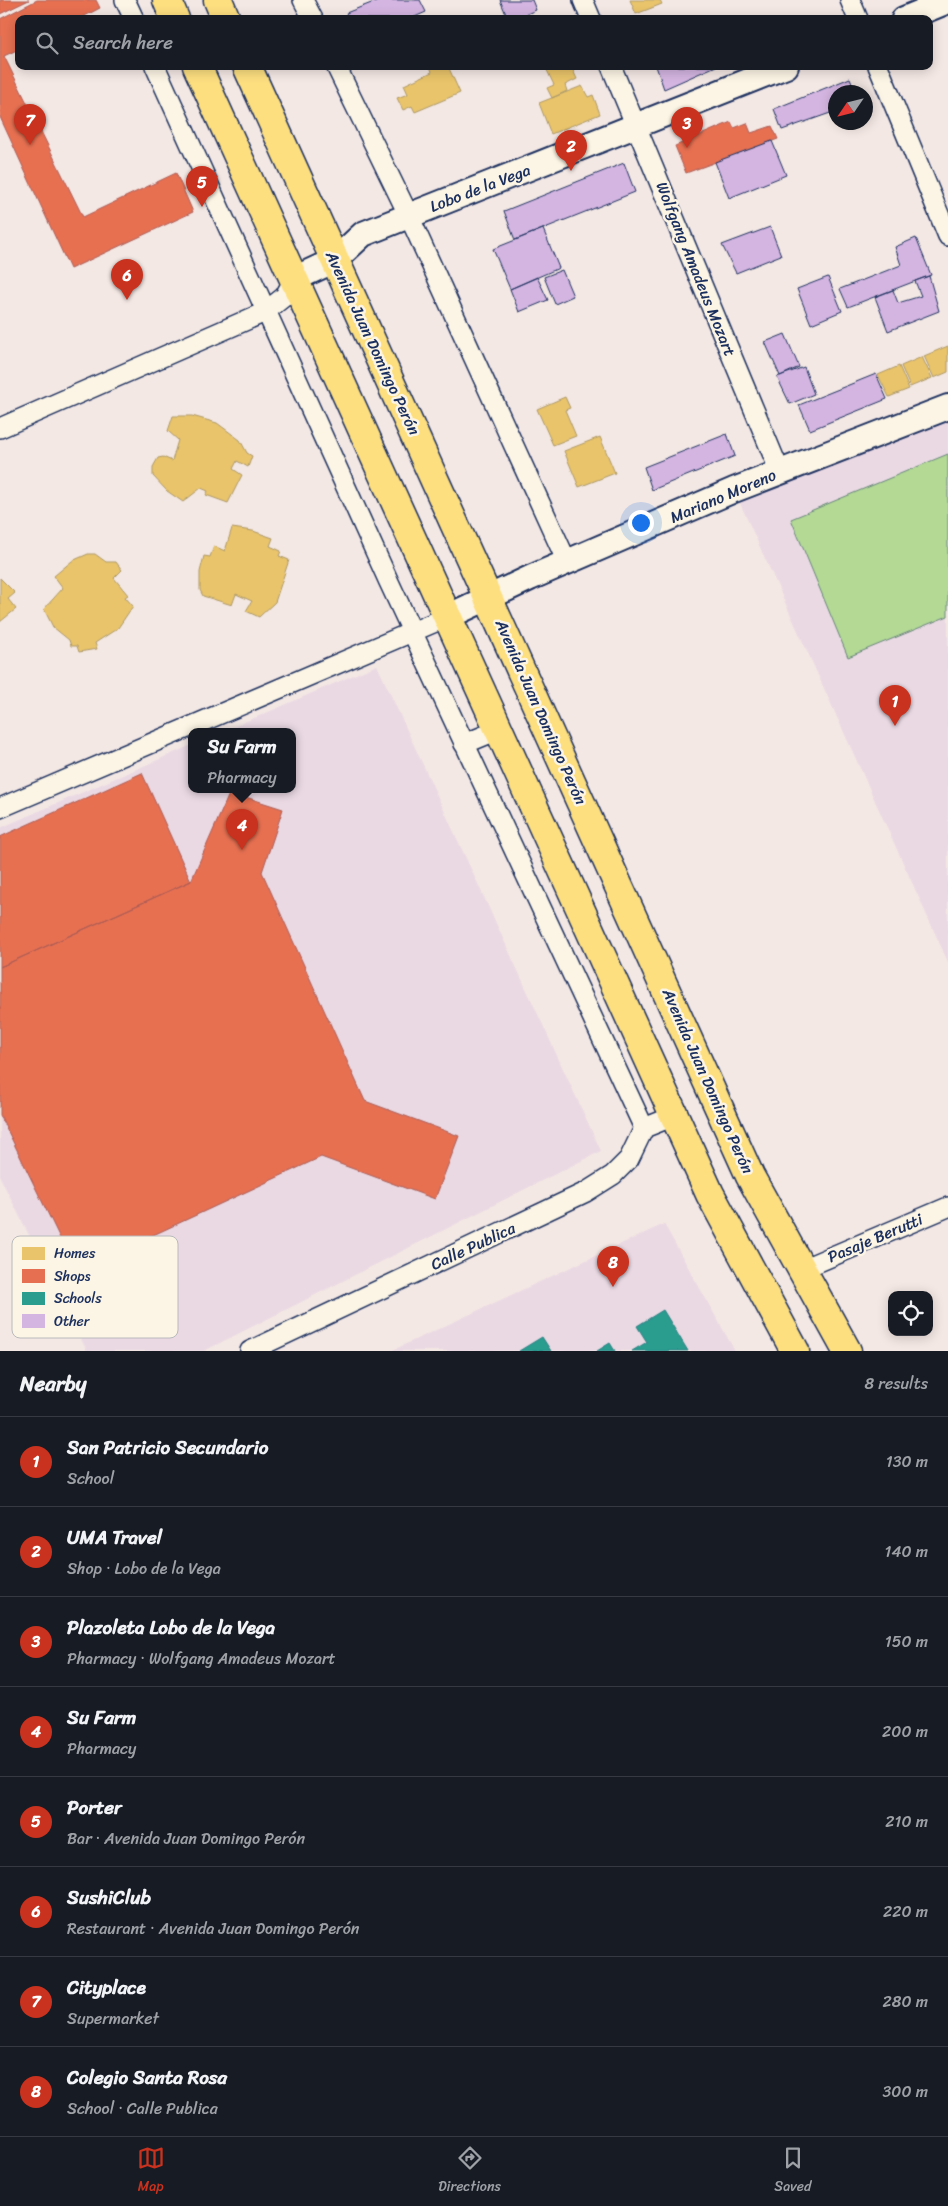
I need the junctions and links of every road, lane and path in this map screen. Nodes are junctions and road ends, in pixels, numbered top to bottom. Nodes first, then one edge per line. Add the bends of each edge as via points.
1 (125, 0) edge
2 (167, 0) edge
3 (218, 0) edge
4 (303, 0) edge
5 (583, 0) edge
6 (850, 0) edge
7 (948, 1) edge
8 (132, 15) edge
9 (173, 15) edge
10 (224, 15) edge
11 (310, 15) edge
12 (589, 15) edge
13 (856, 15) edge
14 (914, 15) edge
15 (157, 70) edge
16 (199, 70) edge
17 (250, 70) edge
18 (338, 70) edge
19 (613, 70) edge
20 (776, 70) edge
21 (880, 70) edge
22 (637, 127) junction
23 (408, 216) junction
24 (948, 236) edge
25 (335, 260) junction
26 (294, 279) junction
27 (265, 312) junction
28 (948, 407) edge
29 (0, 428) edge
30 (780, 472) junction
31 (567, 562) junction
32 (490, 598) junction
33 (447, 617) junction
34 (412, 632) junction
35 (498, 730) junction
36 (464, 744) junction
37 (0, 808) edge
38 (674, 1116) junction
39 (644, 1128) junction
40 (948, 1207) edge
41 (802, 1269) junction
42 (250, 1351) edge
43 (795, 1351) edge
44 (847, 1351) edge

1 - 8 street
2 - 9 main road
3 - 10 main road
4 - 11 street
5 - 12 street
6 - 13 street
7 - 14 street
15 - 27 street
16 - 26 main road
17 - 25 main road, Avenida Juan Domingo Perón
18 - 23 street
19 - 22 street, Wolfgang Amadeus Mozart
20 - 22 street, Lobo de la Vega
21 - 24 street
22 - 23 street, Lobo de la Vega
22 - 30 street, Wolfgang Amadeus Mozart
23 - 25 street, Lobo de la Vega via 363,234
23 - 31 street
25 - 26 street, Lobo de la Vega
25 - 32 main road, Avenida Juan Domingo Perón
26 - 27 street via 286,296
26 - 33 main road
27 - 29 street
27 - 34 street
28 - 30 street, Mariano Moreno
30 - 31 street, Mariano Moreno
31 - 32 street, Mariano Moreno
32 - 33 street, Mariano Moreno
32 - 41 main road, Avenida Juan Domingo Perón via 750,1176
33 - 34 street
33 - 35 main road
34 - 36 street
34 - 37 street
35 - 36 street
35 - 38 main road
36 - 39 street
38 - 39 street
38 - 43 main road via 710,1194
39 - 42 street, Calle Publica via 630,1159 613,1175 586,1192
40 - 41 street, Pasaje Berutti
41 - 44 main road, Avenida Juan Domingo Perón

